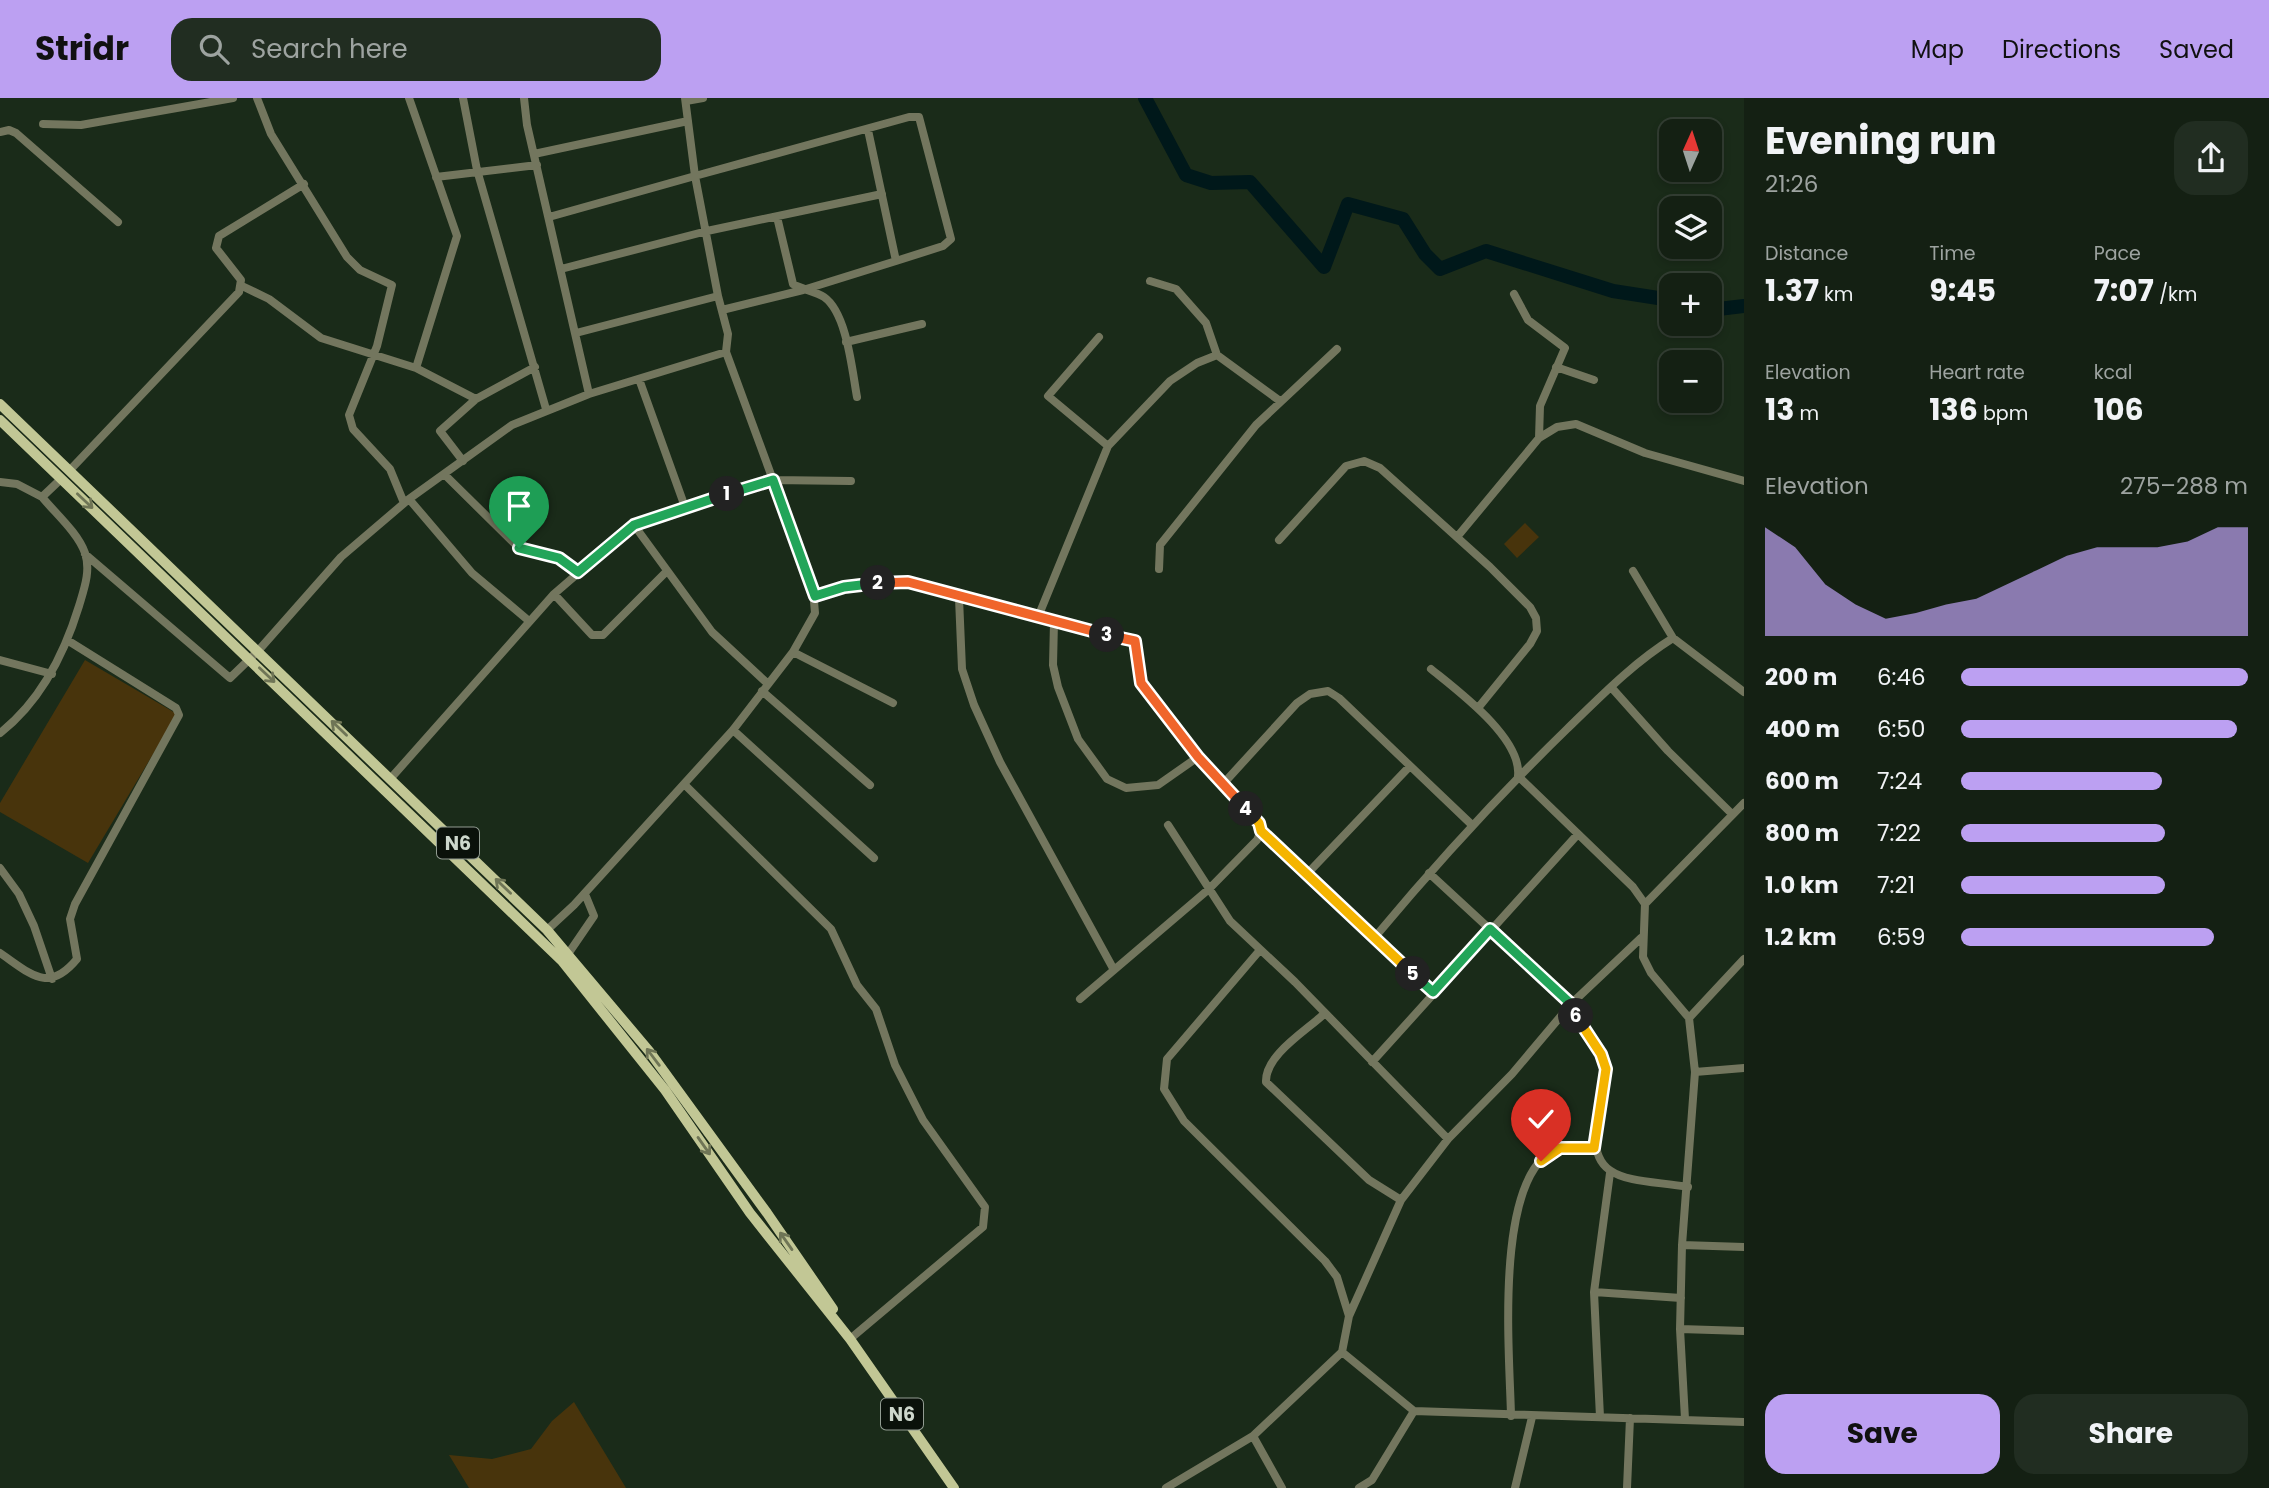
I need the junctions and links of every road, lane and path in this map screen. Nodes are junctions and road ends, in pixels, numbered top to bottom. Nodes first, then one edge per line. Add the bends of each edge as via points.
1 (233, 98) edge
2 (257, 98) edge
3 (409, 98) edge
4 (463, 98) edge
5 (524, 98) edge
6 (703, 98) edge
7 (685, 99) edge
8 (688, 121) junction
9 (43, 124) dead end
10 (868, 130) junction
11 (0, 132) edge
12 (534, 154) junction
13 (537, 165) junction
14 (477, 170) junction
15 (695, 176) junction
16 (436, 177) junction
17 (304, 184) junction
18 (883, 194) junction
19 (549, 217) junction
20 (777, 217) junction
21 (118, 222) dead end
22 (707, 231) junction
23 (896, 261) junction
24 (561, 269) junction
25 (1150, 281) dead end
26 (242, 286) junction
27 (803, 290) junction
28 (1514, 294) dead end
29 (718, 296) junction
30 (722, 310) junction
31 (922, 324) dead end
32 (576, 333) junction
33 (1099, 337) dead end
34 (846, 342) junction
35 (1337, 349) dead end
36 (726, 352) junction
37 (375, 354) junction
38 (1217, 355) junction
39 (535, 367) junction
40 (1556, 367) junction
41 (416, 368) junction
42 (639, 379) junction
43 (1594, 380) dead end
44 (589, 394) junction
45 (857, 397) dead end
46 (476, 399) junction
47 (1280, 401) junction
48 (0, 404) edge
49 (545, 409) junction
50 (0, 420) edge
51 (1539, 438) junction
52 (1108, 446) junction
53 (463, 461) junction
54 (444, 474) junction
55 (66, 475) junction
56 (773, 480) junction
57 (851, 481) dead end
58 (1744, 481) edge
59 (0, 482) edge
60 (42, 497) junction
61 (407, 501) junction
62 (685, 507) junction
63 (634, 525) junction
64 (1457, 537) junction
65 (1279, 540) dead end
66 (85, 554) junction
67 (1159, 569) dead end
68 (667, 571) junction
69 (1633, 571) dead end
70 (578, 572) junction
71 (554, 594) junction
72 (815, 596) junction
73 (959, 598) junction
74 (1038, 617) junction
75 (529, 621) junction
76 (1054, 622) junction
77 (1673, 639) junction
78 (67, 640) junction
79 (258, 651) junction
80 (793, 652) junction
81 (249, 659) junction
82 (0, 660) edge
83 (1431, 669) dead end
84 (52, 674) junction
85 (765, 687) junction
86 (1611, 687) junction
87 (1744, 692) edge
88 (893, 703) dead end
89 (1478, 708) junction
90 (733, 730) junction
91 (0, 733) edge
92 (1198, 757) junction
93 (1410, 766) junction
94 (1518, 776) junction
95 (391, 778) junction
96 (684, 784) junction
97 (1223, 784) junction
98 (870, 785) dead end
99 (1744, 803) edge
100 (1732, 814) junction
101 (1471, 824) junction
102 (1168, 825) dead end
103 (1261, 831) junction
104 (1578, 834) junction
105 (874, 858) dead end
106 (0, 868) edge
107 (1429, 873) junction
108 (1307, 874) junction
109 (1209, 889) junction
110 (585, 894) junction
111 (1645, 904) junction
112 (1490, 929) junction
113 (547, 930) junction
114 (1375, 937) junction
115 (1641, 937) junction
116 (1260, 950) junction
117 (0, 953) edge
118 (565, 958) junction
119 (1744, 959) edge
120 (1114, 970) junction
121 (52, 979) junction
122 (1433, 992) junction
123 (1080, 999) dead end
124 (1571, 1004) junction
125 (1325, 1013) junction
126 (1689, 1018) junction
127 (1372, 1062) junction
128 (1744, 1068) edge
129 (1695, 1072) junction
130 (1448, 1139) junction
131 (1594, 1148) junction
132 (1610, 1173) junction
133 (1688, 1186) junction
134 (1401, 1200) junction
135 (1682, 1245) junction
136 (1744, 1247) edge
137 (1594, 1292) junction
138 (1681, 1298) junction
139 (1349, 1317) junction
140 (1680, 1329) junction
141 (1744, 1331) edge
142 (850, 1339) junction
143 (1342, 1352) junction
144 (1414, 1410) junction
145 (1511, 1416) junction
146 (1532, 1417) junction
147 (1600, 1417) junction
148 (1630, 1418) junction
149 (1685, 1419) junction
150 (1744, 1422) edge
151 (1253, 1436) junction
152 (1372, 1480) junction
153 (954, 1488) edge
154 (1166, 1488) edge
155 (1282, 1488) edge
156 (1359, 1488) edge
157 (1378, 1488) edge
158 (1515, 1488) edge
159 (1627, 1488) edge

1 - 9 street via 81,125
2 - 17 street via 271,134
3 - 16 street
4 - 14 street
5 - 12 street
6 - 7 street
7 - 8 street
8 - 12 street
8 - 15 street
10 - 15 street
10 - 18 street
10 - 23 street via 919,117 949,227 950,243
11 - 21 street via 16,133
12 - 13 street
13 - 14 street
13 - 19 street
14 - 16 street
14 - 39 street
15 - 19 street
15 - 22 street
16 - 41 street via 457,236
17 - 26 street via 219,236 216,248
17 - 37 street via 347,257 360,270 392,285
18 - 20 street
18 - 23 street
19 - 24 street
20 - 22 street
20 - 27 street via 789,276
22 - 24 street
22 - 29 street
23 - 27 street
24 - 32 street
25 - 38 street via 1176,289 1206,323
26 - 37 street via 269,299 321,338
26 - 55 street
27 - 30 street
27 - 34 street via 822,295 833,304
28 - 40 street via 1528,320 1565,348
29 - 30 street
29 - 32 street
30 - 36 street via 729,341
31 - 34 street
32 - 44 street
33 - 52 street via 1048,396
34 - 45 street
35 - 47 street
36 - 42 street
36 - 56 street
37 - 41 street
37 - 61 street via 350,422 390,469
38 - 47 street
38 - 52 street via 1170,382
39 - 46 street
39 - 49 street
40 - 43 street
40 - 51 street via 1540,405
41 - 46 street
42 - 44 street
42 - 62 street
44 - 49 street
46 - 53 street via 440,431
47 - 67 street via 1160,545
48 - 55 main road, N6
49 - 53 street via 512,425
50 - 55 main road, N6
51 - 58 street via 1557,427 1576,424 1645,453
51 - 64 street
52 - 74 street
53 - 54 street
54 - 61 street
54 - 70 street via 519,548 559,558
55 - 60 street
55 - 79 main road, N6
55 -> 81 main road, N6
56 - 57 street
56 - 62 street
56 - 72 street
59 - 60 street via 17,484
60 - 66 street
61 - 75 street via 472,573
61 - 79 street via 341,557
62 - 63 street
63 - 68 street
63 - 70 street
64 - 65 street via 1380,468 1364,461 1346,466
64 - 89 street via 1530,607 1538,624 1530,644
66 - 78 street via 86,582
66 - 81 street via 230,678
68 - 71 street via 598,636
68 - 85 street via 712,632
69 - 77 street
70 - 71 street
71 - 75 street
72 - 73 street via 899,580
72 - 80 street via 815,613
73 - 74 street
73 - 120 street via 962,669 974,705 1000,762
74 - 76 street
75 - 95 street
76 - 92 street via 1135,641 1141,683
76 - 92 street via 1053,665 1058,687 1079,739 1107,779 1126,788 1158,785
77 - 86 street via 1644,656
77 - 87 street
78 - 84 street
78 - 121 street via 176,708 179,715 75,904 70,919 77,959 65,974
79 - 81 street
95 -> 79 main road, N6
80 - 85 street
80 - 88 street
81 -> 118 main road, N6
82 - 84 street
83 - 89 street
84 - 91 street
85 - 90 street
85 - 98 street
86 - 94 street
86 - 100 street
89 - 94 street via 1516,754
90 - 96 street
90 - 105 street
92 - 97 street
93 - 97 street via 1339,698 1320,690 1297,703
93 - 101 street
93 - 108 street
94 - 101 street
94 - 104 street
113 -> 95 main road, N6
96 - 110 street
96 - 142 street via 831,929 857,985 876,1009 895,1065 923,1120 985,1207 983,1227
97 - 103 street
99 - 100 street
100 - 111 street
101 - 107 street
102 - 109 street
103 - 108 street
103 - 109 street
104 - 111 street
104 - 112 street
106 - 121 street via 34,926
107 - 112 street
107 - 114 street
108 - 114 street
109 - 116 street via 1230,920
109 - 120 street
110 - 113 street
110 - 118 street via 594,916
111 - 115 street
112 - 122 street
112 - 124 street
113 - 118 main road, N6
114 - 122 street
115 - 124 street
115 - 126 street via 1651,973
116 - 125 street
116 - 139 street via 1167,1059 1164,1089 1184,1121 1325,1261 1337,1276
117 - 121 street via 39,979
118 - 142 main road, N6 via 649,1051 726,1154
119 - 126 street
120 - 123 street
122 - 127 street
124 - 130 street via 1513,1074
124 - 131 street via 1606,1069
125 - 127 street
125 - 134 street via 1271,1062 1266,1082 1369,1181
126 - 129 street
127 - 130 street
128 - 129 street
129 - 133 street
130 - 134 street
131 - 132 street
131 - 145 street via 1553,1150 1532,1173 1520,1199 1509,1290
132 - 133 street
132 - 137 street
133 - 135 street
134 - 139 street
135 - 136 street
135 - 138 street
137 - 138 street
137 - 147 street
138 - 140 street
139 - 143 street
140 - 141 street
140 - 149 street
142 - 153 main road, N6
143 - 144 street
143 - 151 street
144 - 145 street
144 - 152 street
145 - 146 street
146 - 147 street
146 - 158 street
147 - 148 street
148 - 149 street
148 - 159 street
149 - 150 street
151 - 154 street
151 - 155 street
152 - 156 street
152 - 157 street

